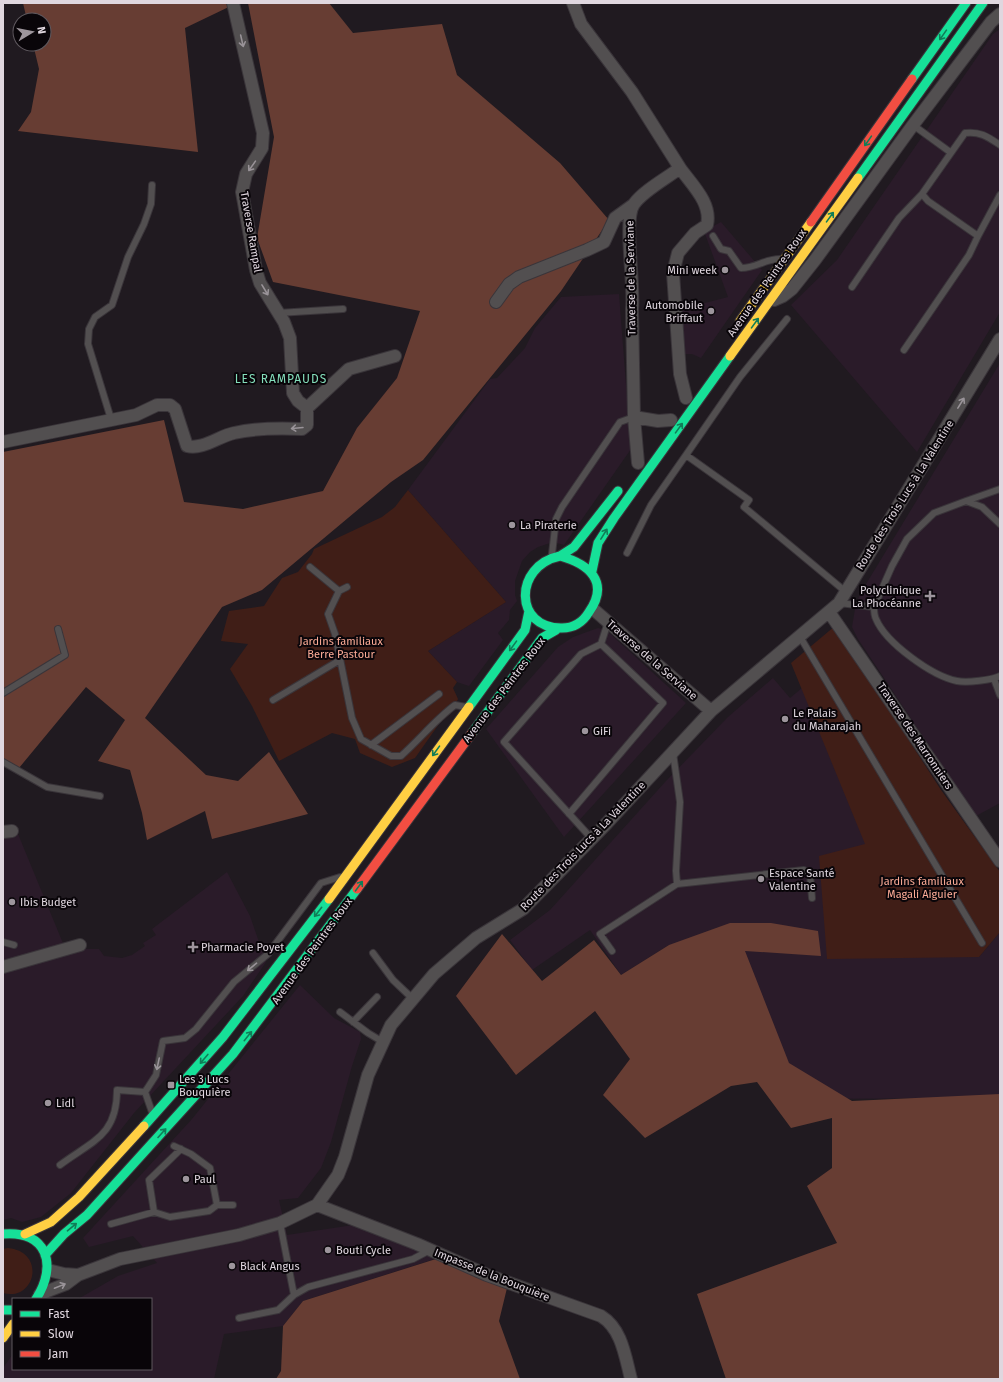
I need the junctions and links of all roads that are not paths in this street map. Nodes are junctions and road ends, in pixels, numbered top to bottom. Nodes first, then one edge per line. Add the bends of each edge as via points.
1 (233, 3) edge
2 (573, 3) edge
3 (966, 3) edge
4 (984, 3) edge
5 (999, 16) edge
6 (913, 124) junction
7 (1000, 145) edge
8 (950, 152) junction
9 (680, 168) junction
10 (152, 185) dead end
11 (922, 194) junction
12 (1000, 196) edge
13 (632, 206) junction
14 (713, 236) dead end
15 (978, 236) junction
16 (783, 259) junction
17 (852, 287) dead end
18 (496, 302) dead end
19 (769, 302) junction
20 (343, 309) dead end
21 (278, 313) junction
22 (788, 319) dead end
23 (736, 327) dead end
24 (1000, 339) edge
25 (904, 350) dead end
26 (395, 356) dead end
27 (695, 385) dead end
28 (684, 401) joint
29 (308, 408) junction
30 (634, 417) junction
31 (673, 418) joint
32 (111, 420) junction
33 (661, 433) dead end
34 (3, 442) edge
35 (647, 451) dead end
36 (686, 455) junction
37 (636, 466) joint
38 (625, 481) dead end
39 (1000, 489) edge
40 (966, 501) junction
41 (1000, 524) edge
42 (626, 553) dead end
43 (556, 556) junction
44 (310, 567) dead end
45 (592, 571) junction
46 (347, 587) dead end
47 (339, 592) junction
48 (846, 592) junction
49 (839, 603) junction
50 (874, 607) junction
51 (593, 609) junction
52 (529, 611) junction
53 (829, 612) junction
54 (608, 622) junction
55 (58, 629) dead end
56 (556, 630) junction
57 (799, 635) junction
58 (601, 644) junction
59 (340, 660) junction
60 (997, 677) edge
61 (3, 693) edge
62 (438, 694) dead end
63 (1000, 695) edge
64 (273, 700) dead end
65 (468, 707) junction
66 (711, 711) junction
67 (371, 745) junction
68 (672, 753) junction
69 (3, 762) edge
70 (100, 796) dead end
71 (569, 814) junction
72 (592, 839) junction
73 (1000, 861) edge
74 (347, 875) junction
75 (677, 884) junction
76 (812, 898) dead end
77 (3, 942) edge
78 (982, 943) dead end
79 (14, 944) dead end
80 (80, 945) dead end
81 (612, 951) dead end
82 (373, 954) dead end
83 (3, 967) edge
84 (377, 997) dead end
85 (413, 999) junction
86 (340, 1012) dead end
87 (354, 1022) junction
88 (383, 1042) junction
89 (145, 1092) junction
90 (153, 1115) junction
91 (174, 1146) dead end
92 (181, 1149) junction
93 (60, 1165) dead end
94 (218, 1205) junction
95 (233, 1205) dead end
96 (317, 1205) junction
97 (154, 1212) junction
98 (280, 1223) junction
99 (111, 1224) dead end
100 (3, 1234) edge
101 (25, 1234) junction
102 (430, 1250) junction
103 (46, 1255) junction
104 (48, 1270) junction
105 (78, 1275) junction
106 (294, 1295) junction
107 (38, 1297) edge
108 (239, 1318) dead end
109 (12, 1325) edge
110 (3, 1338) edge
111 (631, 1379) edge

1 -> 21 street, Traverse Rampal via 263,134 262,148 246,174 242,192 256,270 260,283
2 - 9 street via 581,24 632,92
3 -> 16 main road, Avenue des Peintres Roux
19 -> 4 main road, Avenue des Peintres Roux
5 - 6 street, Avenue des Peintres Roux via 991,22
6 - 8 lane
6 - 19 street, Avenue des Peintres Roux via 792,289
7 - 8 lane via 984,134 974,132 965,134
8 - 11 lane
9 - 13 street, Traverse de la Serviane
9 - 28 street via 701,197 709,217 707,225 695,233 678,253 673,273
10 - 32 lane via 151,204 128,257 112,305 95,317 89,329 88,344
11 - 15 lane
11 - 17 lane via 899,218
12 - 15 lane
13 - 18 street via 615,218 604,242 519,277 509,284
13 - 30 street, Traverse de la Serviane via 629,235 634,295
14 - 16 lane via 721,249 729,251 741,268 751,268 768,259
15 - 25 lane via 969,255
16 - 23 main road, Avenue des Peintres Roux
45 -> 19 main road, Avenue des Peintres Roux via 598,543 614,518
20 - 21 lane
21 - 29 street, Traverse Rampal via 290,338 294,393 298,401
22 - 36 lane via 740,377
48 -> 24 street, Route des Trois Lucs à La Valentine
26 - 29 street via 349,369
27 - 28 main road
29 -> 32 street via 306,425 302,429 281,428 234,433 194,448 188,446 174,409 170,405 157,405 136,414
30 - 31 street via 658,421
30 - 37 street, Traverse de la Serviane
30 - 43 lane via 620,422 562,507 556,519
31 - 33 main road
32 - 34 street
35 - 37 main road
36 - 42 lane via 651,505
36 - 48 lane via 750,500 744,507
38 - 43 main road via 574,547
39 - 40 lane
40 - 41 lane via 982,507
40 - 50 lane via 934,513 907,539
43 - 45 main road via 582,563
43 - 52 main road via 542,561 532,570 527,585 526,599
44 - 47 lane
45 - 51 main road via 597,583 597,597
46 - 47 lane
47 - 59 lane via 328,614
48 - 49 street, Route des Trois Lucs à La Valentine
49 - 50 lane
49 - 53 street, Route des Trois Lucs à La Valentine
50 - 60 lane via 876,619 886,634 924,669 958,682
51 - 54 street, Traverse de la Serviane
51 - 56 main road via 584,621 571,628
52 - 56 main road via 541,622
52 -> 65 main road, Avenue des Peintres Roux via 525,630
53 - 57 street, Route des Trois Lucs à La Valentine
53 - 73 street, Traverse des Marronniers
54 - 58 lane
54 - 66 street, Traverse de la Serviane
55 - 61 lane via 65,655
103 -> 56 main road, Avenue des Peintres Roux via 64,1234 88,1215 233,1054 273,1004 524,661 542,638
57 - 66 street, Route des Trois Lucs à La Valentine
57 - 78 lane
58 - 71 lane via 663,703
58 - 71 lane via 581,654 504,742
59 - 64 lane
59 - 67 lane via 352,718 361,739
60 - 63 lane
62 - 67 lane
65 - 67 lane via 455,705 441,715 401,756 390,756
65 -> 74 main road, Avenue des Peintres Roux
66 - 68 street, Route des Trois Lucs à La Valentine
68 - 72 street, Route des Trois Lucs à La Valentine
68 - 75 lane via 680,802
69 - 70 lane via 47,787
71 - 72 lane
72 - 85 street, Route des Trois Lucs à La Valentine via 523,909 476,938 434,974
74 -> 89 lane via 321,882 268,954 234,982 196,1029 185,1038 163,1041 156,1075
74 -> 90 main road, Avenue des Peintres Roux via 223,1037
75 - 76 lane via 804,870 810,874
75 - 81 lane via 600,934
77 - 79 lane
80 - 83 street
82 - 85 lane via 393,980
84 - 87 lane
85 - 88 street, Route des Trois Lucs à La Valentine via 390,1025
86 - 87 lane
87 - 88 lane
88 - 96 street, Route des Trois Lucs à La Valentine via 368,1075 338,1175
89 - 90 lane
89 - 93 lane via 117,1090 112,1120 105,1134
90 - 101 main road, Avenue des Peintres Roux via 80,1197 51,1222
91 - 92 lane
92 - 94 lane via 210,1168
92 - 97 lane via 149,1180
94 - 95 lane
94 - 97 lane via 209,1211 170,1217
96 - 98 street, Route des Trois Lucs à La Valentine
96 - 102 street, Impasse de la Bouquière
97 - 99 lane
98 - 105 street, Route des Trois Lucs à La Valentine via 239,1235 120,1259
98 - 106 lane
100 - 101 main road
101 - 103 main road via 34,1239
102 - 106 lane via 413,1259 308,1287
102 - 111 street, Impasse de la Bouquière via 487,1275 608,1320 621,1342
103 - 104 main road
104 - 105 street, Route des Trois Lucs à La Valentine
104 - 107 main road via 46,1282
107 -> 105 street, Route des Trois Lucs à La Valentine via 66,1284
106 - 108 lane via 278,1310
109 - 110 main road

